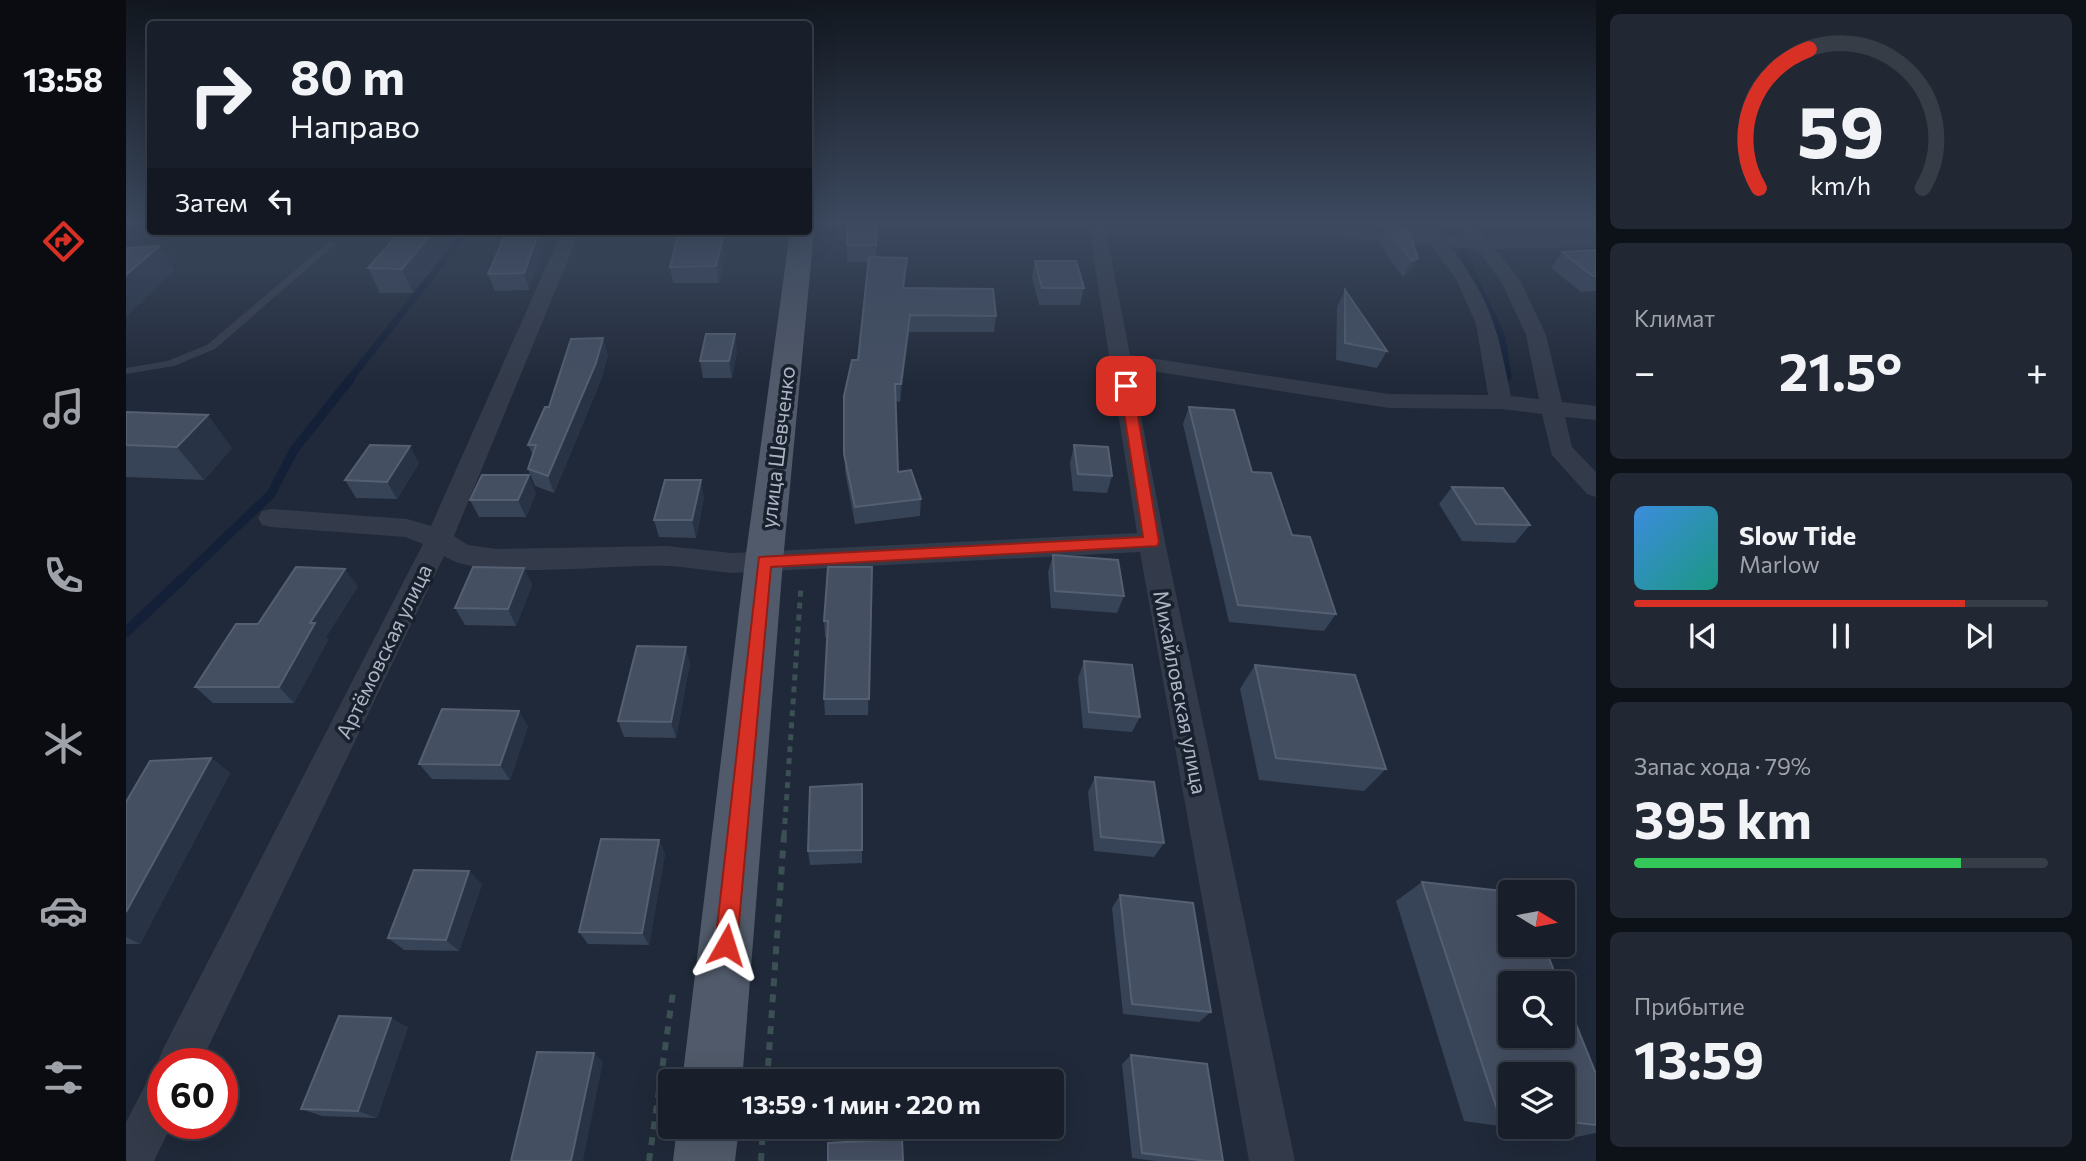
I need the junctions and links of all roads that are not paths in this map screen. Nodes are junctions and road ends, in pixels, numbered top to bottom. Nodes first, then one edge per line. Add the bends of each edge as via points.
1 (293, 276) edge
2 (552, 276) edge
3 (800, 276) edge
4 (1106, 276) edge
5 (1464, 276) edge
6 (1507, 276) edge
7 (1122, 360) junction
8 (126, 371) edge
9 (1501, 402) junction
10 (1553, 408) junction
11 (1596, 413) edge
12 (1596, 488) edge
13 (271, 518) dead end
14 (439, 539) junction
15 (1152, 542) junction
16 (784, 560) junction
17 (186, 1048) edge
18 (714, 1069) edge
19 (147, 1127) edge
20 (707, 1139) edge
21 (130, 1161) edge
22 (704, 1161) edge
23 (1272, 1161) edge

1 - 8 lane via 190,360
2 - 14 street, Артёмовская улица
3 - 16 main road, улица Шевченко
4 - 7 street, Михайловская улица
5 - 9 street via 1486,324
6 - 10 street via 1536,335
7 - 9 street via 1389,401
7 - 15 street, Михайловская улица
9 - 10 street
10 - 11 street
10 - 12 street via 1561,449
13 - 14 street via 407,528
14 - 16 street via 461,554 497,559 667,555 732,563
14 - 17 street, Артёмовская улица
15 - 16 street
15 - 23 street, Михайловская улица
16 - 18 main road, улица Шевченко
19 - 21 street
20 - 22 main road

